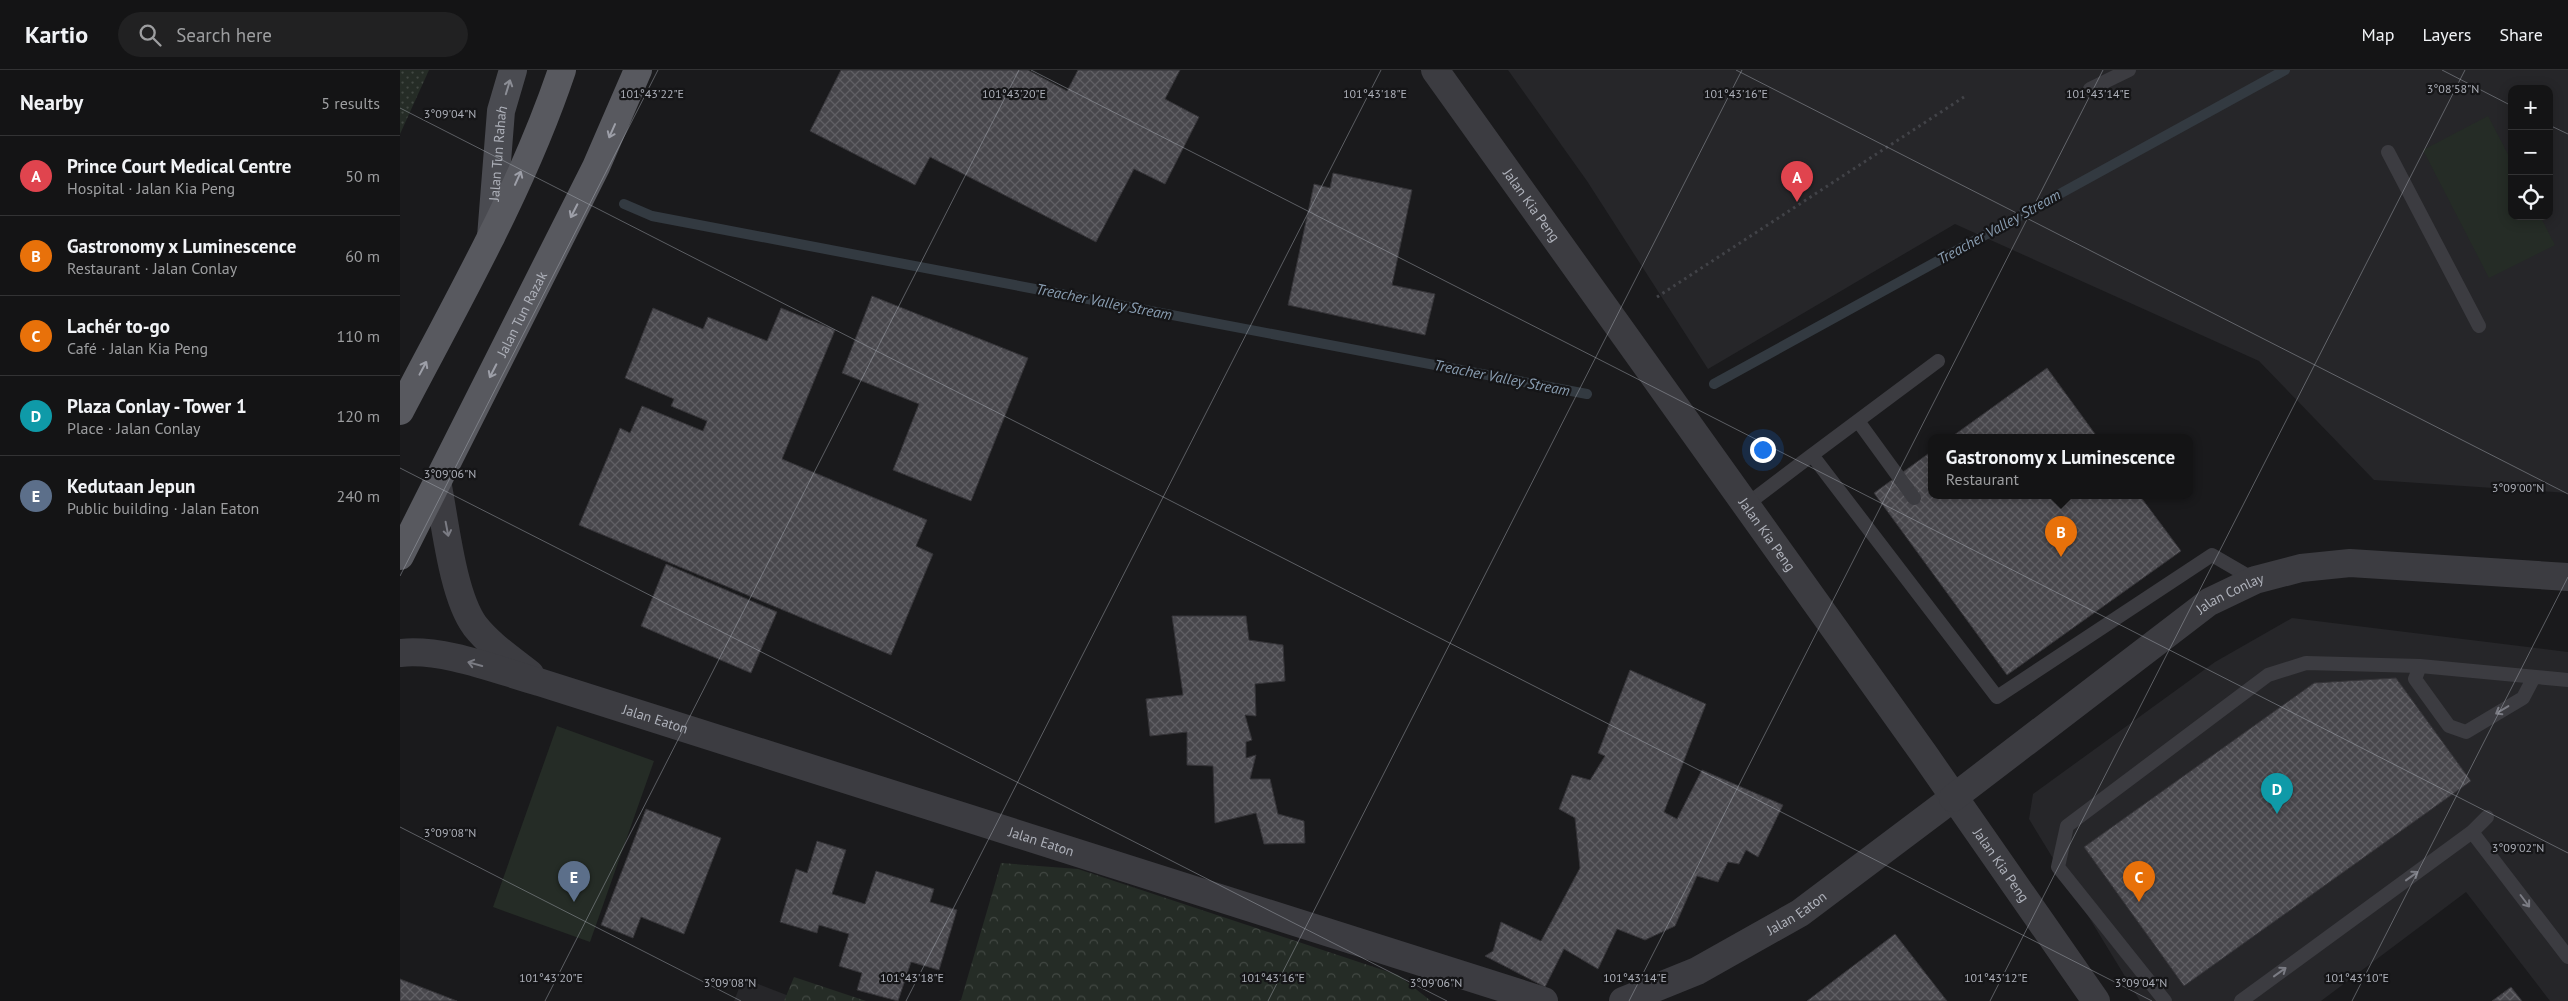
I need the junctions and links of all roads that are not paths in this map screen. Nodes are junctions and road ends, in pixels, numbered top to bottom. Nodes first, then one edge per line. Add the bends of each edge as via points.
1 (513, 70) edge
2 (562, 70) edge
3 (638, 70) edge
4 (642, 70) edge
5 (1434, 70) edge
6 (2129, 70) edge
7 (2090, 89) dead end
8 (625, 102) junction
9 (2388, 152) dead end
10 (490, 239) junction
11 (2479, 326) dead end
12 (1938, 361) dead end
13 (400, 411) edge
14 (1858, 421) junction
15 (1812, 455) junction
16 (437, 481) junction
17 (1914, 498) dead end
18 (1746, 505) junction
19 (400, 556) edge
20 (2568, 577) edge
21 (2255, 580) junction
22 (400, 653) edge
23 (2420, 666) junction
24 (2534, 676) junction
25 (2568, 680) edge
26 (539, 682) junction
27 (1953, 798) junction
28 (2487, 817) dead end
29 (2472, 832) junction
30 (2568, 957) edge
31 (1544, 1001) edge
32 (1622, 1001) edge
33 (2096, 1001) edge
34 (2165, 1001) edge
35 (2241, 1001) edge

10 -> 1 main road, Jalan Tun Rahah via 501,112
10 -> 2 main road via 549,109
3 - 8 main road, Jalan Tun Razak
4 - 8 main road
5 - 18 street, Jalan Kia Peng
6 - 7 lane
8 -> 16 main road, Jalan Tun Razak via 596,167
9 - 11 lane
13 -> 10 main road
12 - 14 lane
14 - 15 lane
14 - 17 lane
15 - 18 lane
15 - 21 lane via 1997,697 2212,555
16 - 19 main road, Jalan Tun Razak
16 -> 26 street, Jalan Eaton via 463,602 475,625 494,646
18 - 27 street, Jalan Kia Peng
20 - 21 street, Jalan Conlay via 2350,563 2300,568
21 - 27 street, Jalan Conlay via 2210,602
26 -> 22 street, Jalan Eaton via 442,656 415,651
23 - 24 lane
24 -> 23 lane via 2523,698 2466,732 2448,726 2415,679
23 - 34 lane via 2306,663 2268,675 2067,826 2058,866
24 - 25 lane
26 - 31 street, Jalan Eaton
27 - 32 street, Jalan Eaton via 1800,913 1697,971
27 - 33 street, Jalan Kia Peng
28 - 29 lane
29 -> 30 lane
35 -> 29 lane

